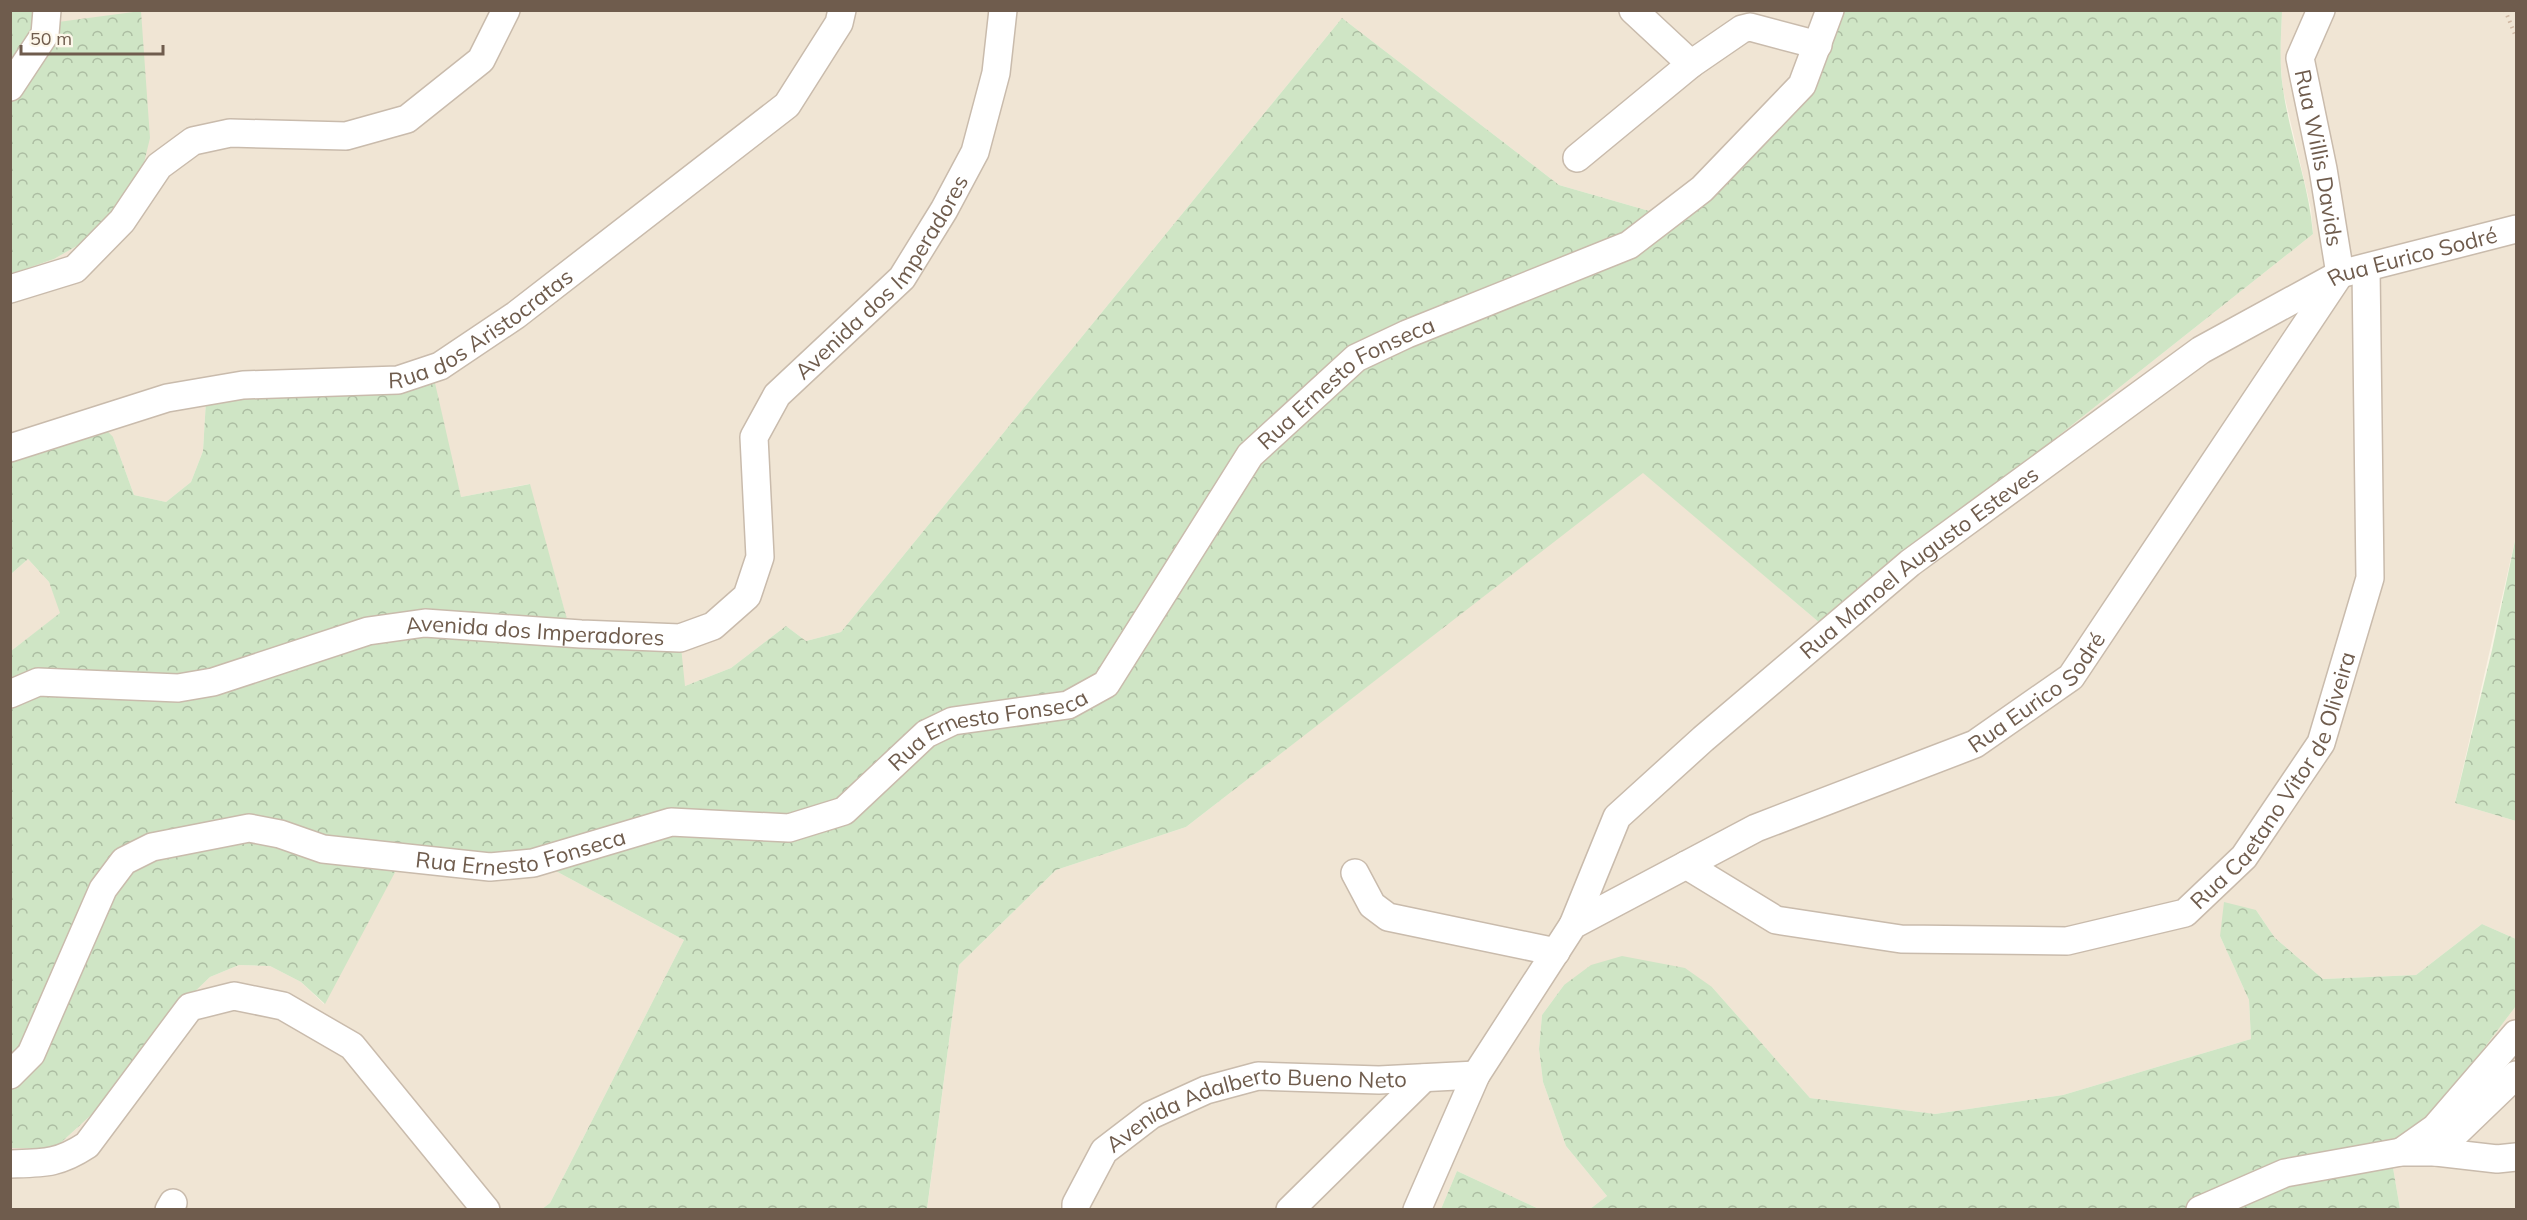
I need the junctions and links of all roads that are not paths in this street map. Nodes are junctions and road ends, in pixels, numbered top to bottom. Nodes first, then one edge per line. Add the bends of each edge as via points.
1 (47, 10) edge
2 (506, 10) edge
3 (842, 10) edge
4 (1003, 10) edge
5 (1634, 10) edge
6 (1830, 10) edge
7 (2321, 10) edge
8 (1818, 45) junction
9 (1691, 64) junction
10 (10, 87) edge
11 (1577, 158) dead end
12 (2517, 229) edge
13 (2366, 268) junction
14 (2340, 274) junction
15 (10, 289) edge
16 (10, 448) edge
17 (10, 694) edge
18 (1686, 865) junction
19 (1355, 873) dead end
20 (1573, 925) junction
21 (1556, 952) junction
22 (2517, 1034) edge
23 (10, 1075) edge
24 (1476, 1075) junction
25 (2517, 1075) edge
26 (1424, 1078) junction
27 (2401, 1152) junction
28 (2436, 1152) junction
29 (2517, 1157) edge
30 (10, 1164) edge
31 (486, 1209) edge
32 (1076, 1209) edge
33 (1290, 1209) edge
34 (1417, 1209) edge
35 (2200, 1209) edge

1 - 10 street via 45,34
2 - 15 street via 481,60 406,119 346,136 230,133 193,141 159,166 122,221 75,269
3 - 16 street, Rua dos Aristocratas via 839,23 787,105 516,315 440,366 398,380 243,385 167,398
4 - 17 street, Avenida dos Imperadores via 996,73 975,152 944,210 902,278 777,395 754,437 760,557 747,596 713,626 680,638 425,623 368,631 213,682 178,688 38,682
5 - 9 street
6 - 8 street, Rua Ernesto Fonseca
7 - 14 street, Rua Willis Davids via 2300,58
8 - 9 street via 1750,27
8 - 23 street, Rua Ernesto Fonseca via 1802,85 1702,189 1629,245 1356,358 1250,456 1106,684 1068,705 953,721 926,734 844,811 789,828 671,822 533,862 490,867 323,849 249,828 152,847 124,861 103,889 32,1054
9 - 11 street
12 - 13 street, Rua Eurico Sodré
13 - 14 street, Rua Eurico Sodré
13 - 18 street, Rua Caetano Vitor de Oliveira via 2370,578 2321,743 2244,857 2185,913 2067,941 1901,939 1776,920
14 - 18 street, Rua Eurico Sodré via 2071,677 1975,744 1756,828
14 - 20 street, Rua Manoel Augusto Esteves via 2201,351 1910,563 1811,647 1617,816
18 - 20 street, Rua Eurico Sodré
19 - 21 street via 1372,905 1388,917
20 - 21 street, Rua Eurico Sodré
21 - 24 street, Rua Eurico Sodré
22 - 27 street via 2435,1128
24 - 26 street, Avenida Adalberto Bueno Neto
24 - 34 street, Rua Eurico Sodré
25 - 28 street
26 - 32 street, Avenida Adalberto Bueno Neto via 1258,1076 1206,1090 1151,1114 1104,1151
26 - 33 street
27 - 28 street
27 - 35 street via 2285,1173
28 - 29 street via 2497,1159
30 - 31 street via 66,1158 87,1145 190,1007 234,996 283,1006 352,1046

